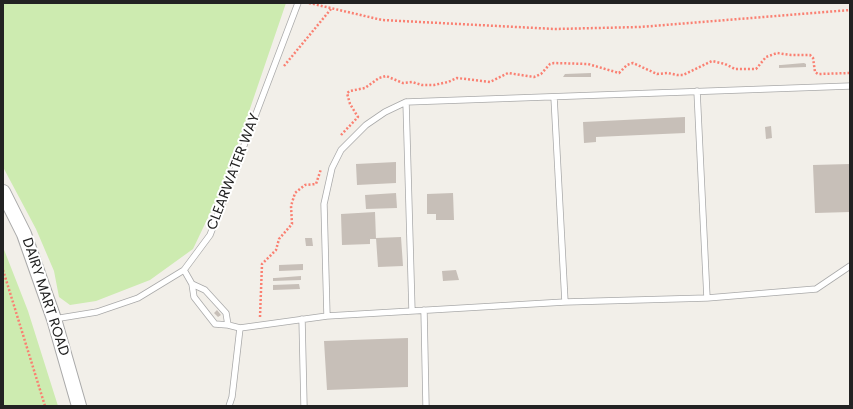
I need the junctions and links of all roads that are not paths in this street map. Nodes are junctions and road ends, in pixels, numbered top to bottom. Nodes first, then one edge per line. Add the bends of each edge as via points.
1 (298, 3) edge
2 (850, 86) edge
3 (697, 91) junction
4 (554, 97) junction
5 (406, 102) junction
6 (3, 192) edge
7 (850, 266) edge
8 (184, 270) junction
9 (192, 284) junction
10 (707, 298) junction
11 (565, 302) junction
12 (424, 310) junction
13 (412, 311) junction
14 (327, 316) junction
15 (54, 319) junction
16 (302, 319) junction
17 (228, 325) junction
18 (240, 328) junction
19 (79, 406) edge
20 (229, 406) edge
21 (304, 406) edge
22 (426, 406) edge

1 - 8 lane, CLEARWATER WAY via 210,235
2 - 3 lane
3 - 4 lane
3 - 10 lane
4 - 5 lane
4 - 11 lane
5 - 13 lane
5 - 14 lane via 366,125 341,150 332,168 324,204
6 - 15 street, DAIRY MART ROAD via 24,234
7 - 10 lane via 816,289
8 - 9 lane
8 - 15 lane, CLEARWATER WAY via 138,298 97,312
9 - 17 lane via 205,290 226,313
9 - 17 lane via 194,298 215,324
10 - 11 lane
11 - 12 lane
12 - 13 lane
12 - 22 lane
13 - 14 lane
14 - 16 lane
15 - 19 street, DAIRY MART ROAD
16 - 18 lane
16 - 21 lane
17 - 18 lane
18 - 20 lane

